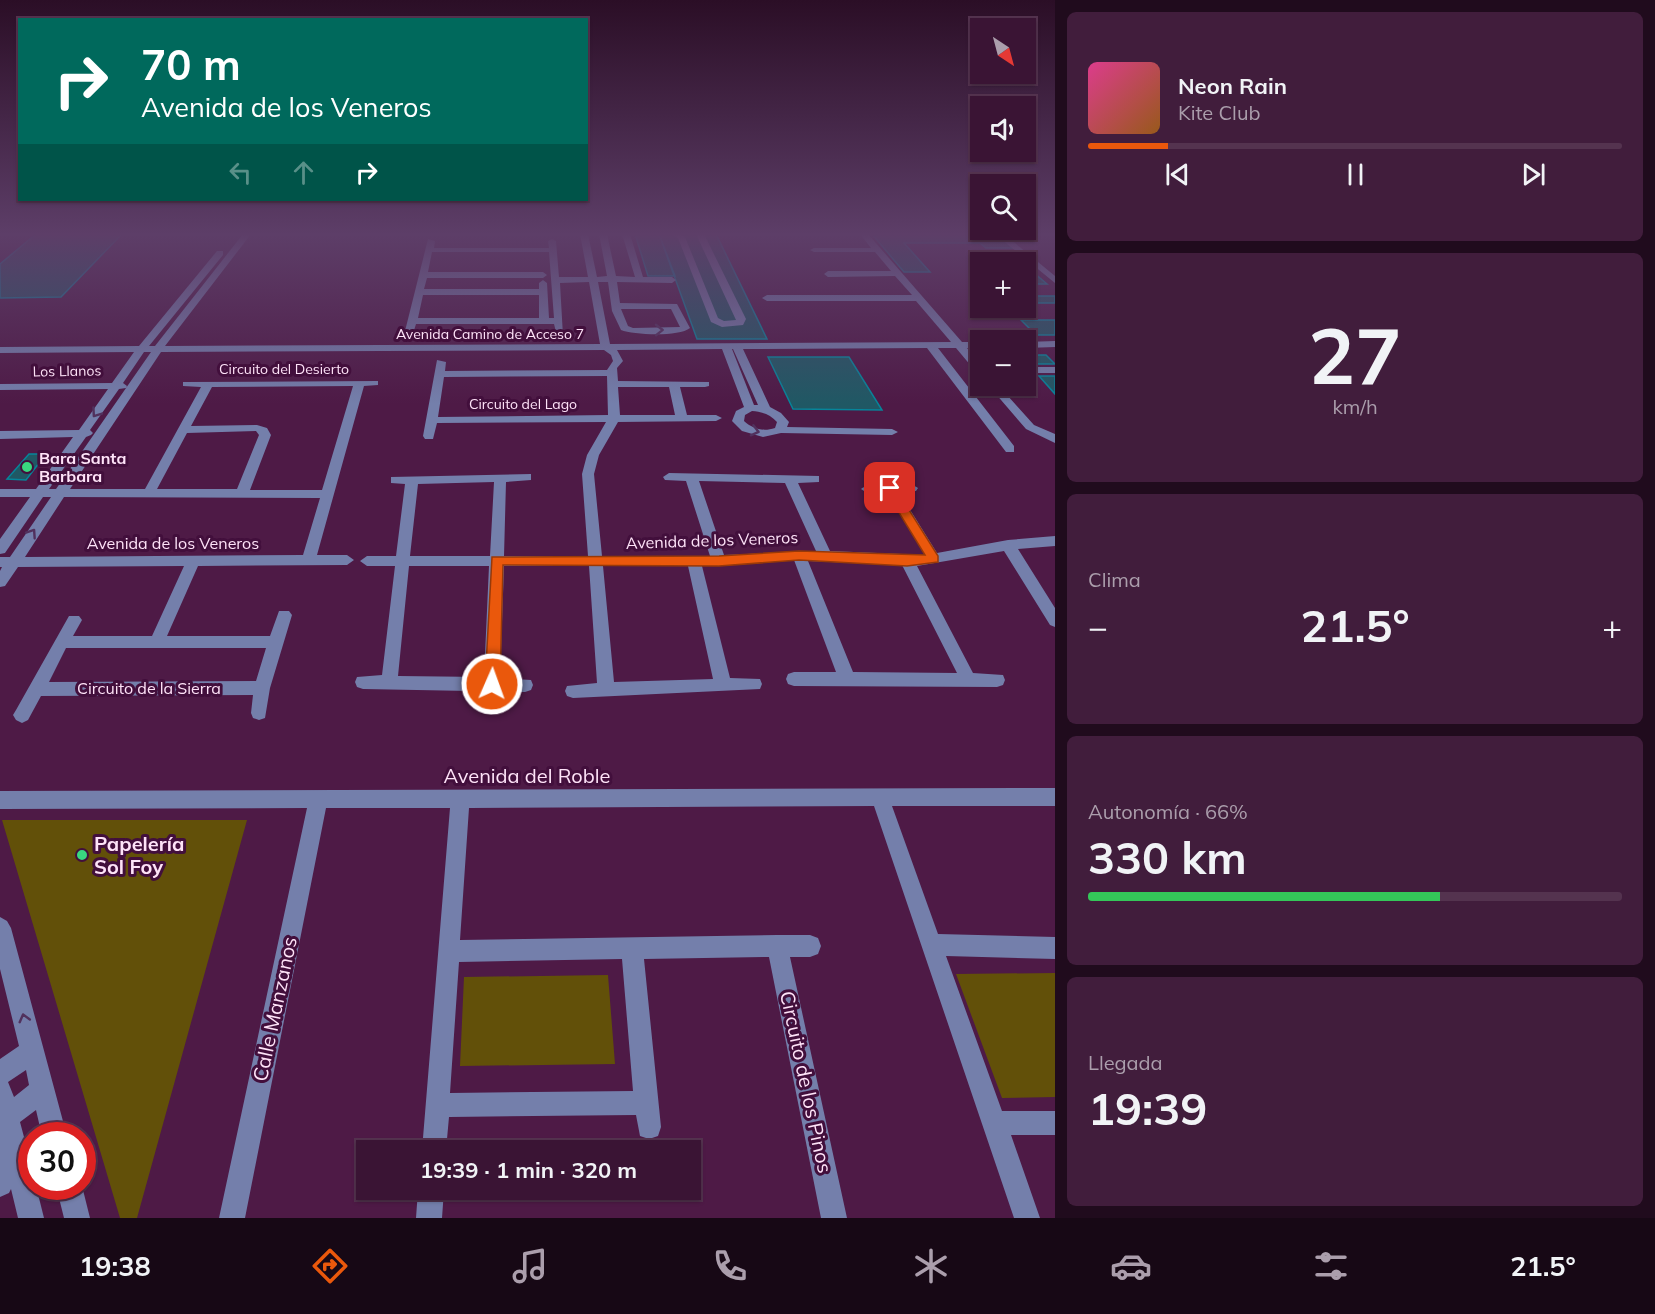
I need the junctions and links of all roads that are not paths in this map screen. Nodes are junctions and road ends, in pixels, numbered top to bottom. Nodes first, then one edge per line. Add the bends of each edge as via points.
1 (189, 291) edge
2 (203, 291) edge
3 (556, 291) edge
4 (594, 291) edge
5 (614, 291) edge
6 (701, 291) edge
7 (726, 291) edge
8 (914, 291) edge
9 (419, 292) joint
10 (543, 292) joint
11 (767, 298) dead end
12 (920, 298) junction
13 (178, 304) junction
14 (192, 305) junction
15 (617, 306) junction
16 (412, 321) junction
17 (544, 321) junction
18 (559, 321) junction
19 (409, 334) dead end
20 (560, 334) dead end
21 (1055, 344) edge
22 (930, 345) junction
23 (958, 345) junction
24 (970, 345) edge
25 (1036, 345) edge
26 (731, 346) junction
27 (606, 347) junction
28 (0, 350) edge
29 (141, 350) junction
30 (158, 350) junction
31 (970, 359) edge
32 (1036, 370) edge
33 (1055, 370) edge
34 (749, 372) junction
35 (736, 373) junction
36 (612, 375) junction
37 (374, 383) dead end
38 (187, 384) dead end
39 (208, 384) junction
40 (359, 384) junction
41 (674, 384) junction
42 (705, 384) dead end
43 (115, 386) junction
44 (134, 386) junction
45 (0, 387) edge
46 (1003, 396) edge
47 (750, 408) junction
48 (765, 409) junction
49 (716, 418) dead end
50 (614, 419) junction
51 (682, 419) junction
52 (432, 420) junction
53 (183, 430) junction
54 (780, 430) junction
55 (892, 432) dead end
56 (82, 433) junction
57 (101, 433) junction
58 (0, 435) edge
59 (429, 436) dead end
60 (1055, 439) edge
61 (1010, 449) dead end
62 (500, 477) junction
63 (527, 477) dead end
64 (669, 477) dead end
65 (690, 477) junction
66 (789, 478) junction
67 (815, 478) dead end
68 (412, 479) junction
69 (394, 480) dead end
70 (890, 488) junction
71 (912, 488) dead end
72 (867, 489) dead end
73 (0, 493) edge
74 (39, 493) junction
75 (60, 493) junction
76 (149, 493) junction
77 (242, 493) junction
78 (327, 494) junction
79 (1055, 541) edge
80 (1008, 545) junction
81 (0, 549) edge
82 (799, 555) junction
83 (825, 556) junction
84 (934, 559) junction
85 (347, 560) dead end
86 (193, 561) junction
87 (308, 561) junction
88 (367, 561) dead end
89 (403, 561) junction
90 (497, 561) junction
91 (594, 561) junction
92 (694, 561) junction
93 (719, 561) junction
94 (907, 561) junction
95 (6, 562) edge
96 (0, 582) edge
97 (284, 615) dead end
98 (74, 620) dead end
99 (1055, 621) edge
100 (62, 642) junction
101 (276, 642) junction
102 (156, 643) junction
103 (794, 679) dead end
104 (848, 679) junction
105 (968, 679) junction
106 (998, 680) dead end
107 (363, 682) dead end
108 (389, 682) junction
109 (492, 684) junction
110 (754, 684) dead end
111 (525, 685) dead end
112 (723, 685) junction
113 (262, 688) junction
114 (36, 689) junction
115 (606, 690) junction
116 (573, 691) dead end
117 (259, 713) dead end
118 (22, 715) dead end
119 (1055, 797) edge
120 (880, 798) junction
121 (318, 799) junction
122 (460, 799) junction
123 (0, 800) edge
124 (0, 928) edge
125 (932, 945) junction
126 (777, 946) junction
127 (810, 946) dead end
128 (1055, 948) edge
129 (632, 950) junction
130 (448, 951) junction
131 (33, 1050) junction
132 (0, 1074) edge
133 (43, 1090) junction
134 (0, 1091) edge
135 (437, 1105) junction
136 (3, 1120) edge
137 (51, 1122) edge
138 (994, 1123) junction
139 (1055, 1123) edge
140 (435, 1140) edge
141 (14, 1150) junction
142 (0, 1184) edge
143 (72, 1200) edge
144 (430, 1200) edge
145 (31, 1218) edge
146 (77, 1218) edge
147 (232, 1218) edge
148 (429, 1218) edge
149 (834, 1218) edge
150 (1027, 1218) edge

1 - 13 street
2 - 14 street
3 - 18 street
4 - 27 street
5 - 15 street
6 - 7 street via 714,320 722,324 740,323
8 - 12 street
9 - 10 street
9 - 16 street
10 - 17 street
11 - 12 street
12 - 23 street
13 - 14 street
13 - 29 street
14 - 30 street
15 -> 15 street via 624,328 632,331 685,327 674,306
16 - 17 street
16 - 19 street
17 - 18 street
18 - 20 street
21 - 25 street
22 - 23 street, Avenida Camino de Acceso 7
22 - 26 street, Avenida Camino de Acceso 7
22 - 61 street
23 - 24 street, Avenida Camino de Acceso 7
23 - 31 street
26 - 27 street, Avenida Camino de Acceso 7
26 - 34 street
26 - 35 street
27 - 30 street, Avenida Camino de Acceso 7
27 - 36 street via 601,357
28 - 29 street, Avenida Camino de Acceso 7
29 - 30 street, Avenida Camino de Acceso 7
29 - 43 street
30 - 44 street
32 - 33 street
34 - 35 street
34 - 48 street
35 - 47 street
36 - 41 street, Circuito del Lago
36 - 50 street
36 - 52 street, Circuito del Lago via 440,368
37 - 40 street, Circuito del Desierto
38 - 39 street, Circuito del Desierto
39 - 40 street, Circuito del Desierto
39 - 53 street, Circuito del Desierto
40 - 78 street, Circuito del Desierto
41 - 42 street, Circuito del Lago
41 - 51 street
43 - 44 street, Los Llanos
43 - 45 street, Los Llanos
43 -> 56 street
44 - 57 street
46 - 60 street via 1030,427
47 - 48 street
47 -> 54 street via 740,413 741,425 760,434
48 - 54 street via 781,418
49 - 51 street, Circuito del Lago
50 - 51 street, Circuito del Lago
50 - 52 street, Circuito del Lago
50 - 91 street via 593,455 588,474
52 - 59 street, Circuito del Lago
53 - 76 street, Circuito del Desierto
53 - 77 street via 263,430 265,435
54 - 55 street
56 - 57 street
56 - 58 street
56 - 74 street
57 - 75 street
62 - 63 street
62 - 68 street
62 - 90 street
64 - 65 street
65 - 66 street
65 - 93 street
66 - 67 street
66 - 83 street
68 - 69 street
68 - 89 street
70 - 71 street
70 - 72 street
70 - 84 street
73 - 74 street
74 - 75 street
74 - 81 street
75 - 76 street
95 -> 75 street
76 - 77 street
77 - 78 street
78 - 87 street, Circuito del Desierto
79 - 80 street, Avenida de los Veneros
80 - 84 street, Avenida de los Veneros
80 - 99 street
82 - 83 street, Avenida de los Veneros
82 - 93 street, Avenida de los Veneros
82 - 104 street
83 - 94 street, Avenida de los Veneros
84 - 94 street, Avenida de los Veneros
85 - 87 street, Avenida de los Veneros
86 - 87 street, Avenida de los Veneros
86 - 95 street, Avenida de los Veneros
86 - 102 street
88 - 89 street, Avenida de los Veneros
89 - 90 street, Avenida de los Veneros
89 - 108 street
90 - 91 street, Avenida de los Veneros
90 - 109 street
91 - 92 street, Avenida de los Veneros
91 - 115 street
92 - 93 street, Avenida de los Veneros
92 - 112 street
94 - 105 street
95 - 96 street
97 - 101 street
98 - 100 street
100 - 102 street
100 - 114 street
101 - 102 street
101 - 113 street
103 - 104 street
104 - 105 street
105 - 106 street
107 - 108 street
108 - 109 street
109 - 111 street
110 - 112 street
112 - 115 street
113 - 114 street, Circuito de la Sierra
113 - 117 street
114 - 118 street
115 - 116 street
119 - 120 street, Avenida del Roble
120 - 122 street, Avenida del Roble
120 - 125 street
121 - 122 street, Avenida del Roble
121 - 123 street, Avenida del Roble
121 - 147 street, Calle Manzanos
122 - 130 street
131 -> 124 street
125 - 128 street
125 - 138 street
126 - 127 street
126 - 129 street
126 - 149 street, Circuito de los Pinos
129 - 130 street
129 - 135 street via 648,1115
130 - 135 street
131 - 132 street
131 - 133 street
133 - 136 street
133 - 137 street
134 - 136 street
135 - 140 street
136 - 141 street
138 - 139 street
138 - 150 street
141 - 142 street
141 - 145 street
143 - 146 street
144 - 148 street

